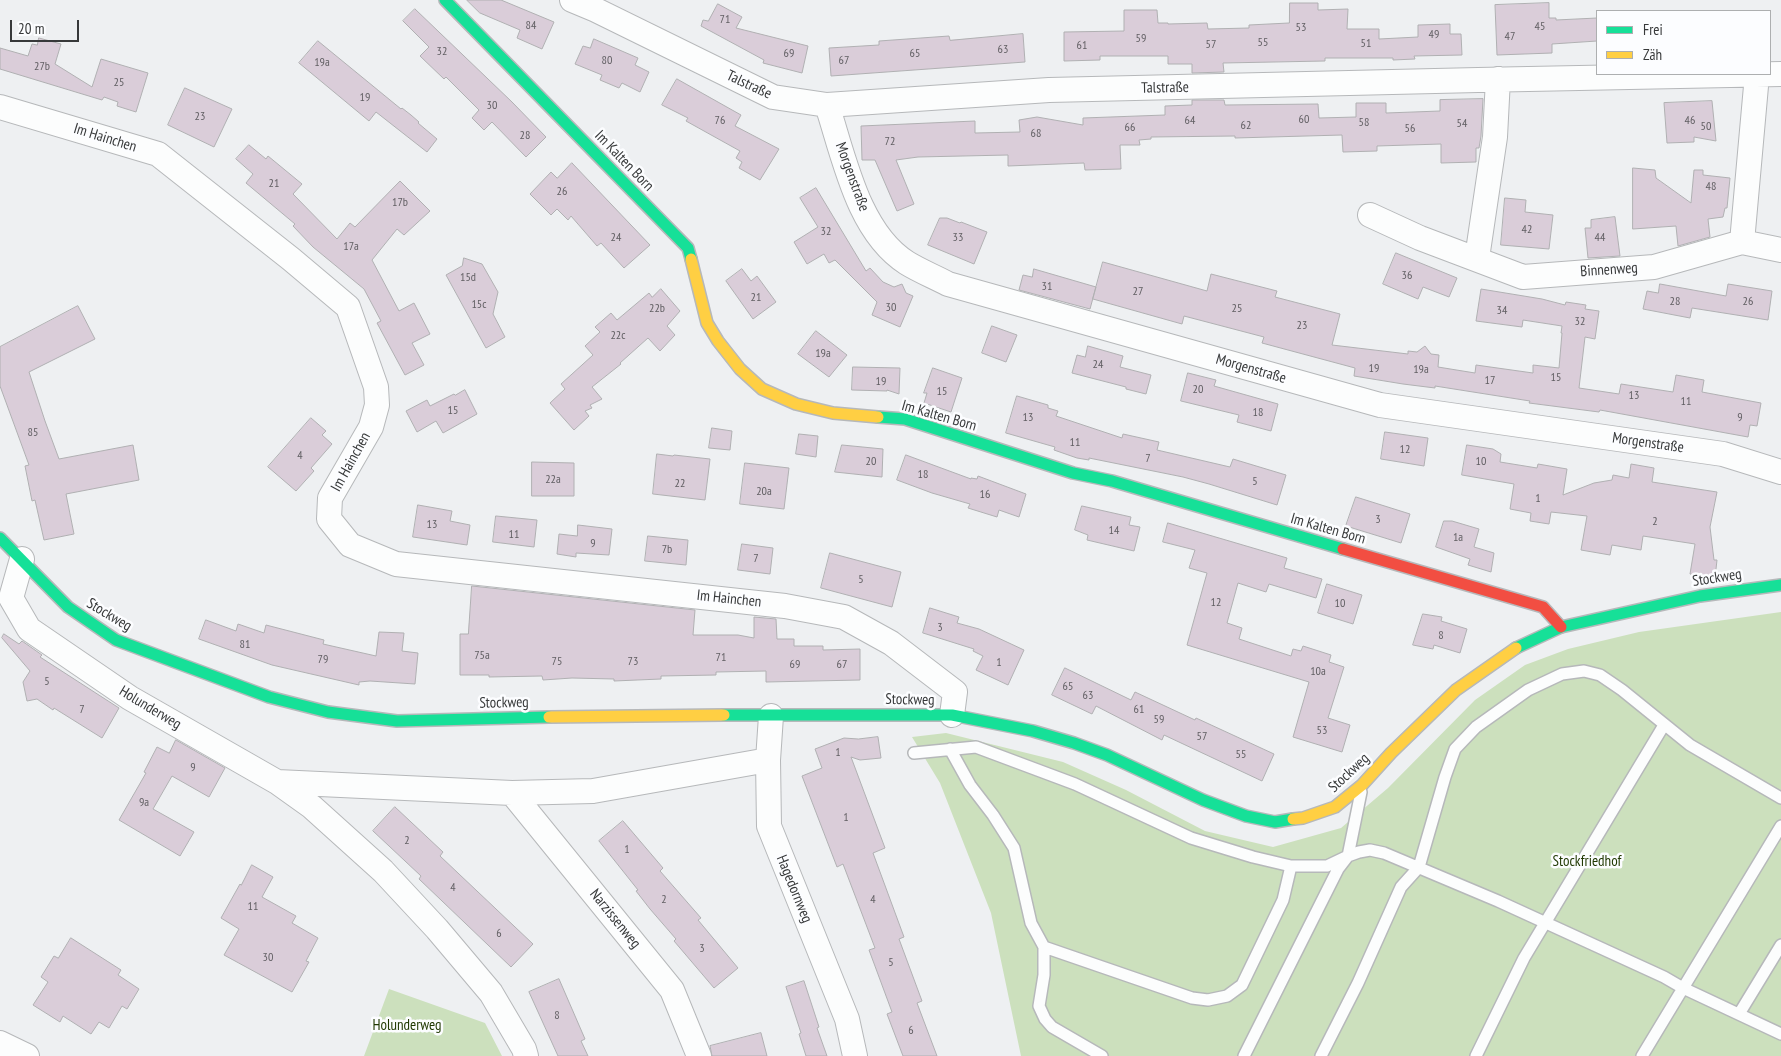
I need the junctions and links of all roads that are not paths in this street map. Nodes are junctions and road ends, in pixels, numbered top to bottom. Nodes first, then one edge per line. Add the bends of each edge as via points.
1 (445, 0) edge
2 (572, 0) edge
3 (1757, 75) joint
4 (1498, 79) junction
5 (826, 105) junction
6 (0, 107) edge
7 (1370, 215) dead end
8 (1742, 242) junction
9 (1781, 250) edge
10 (1476, 258) junction
11 (1781, 472) edge
12 (0, 538) edge
13 (22, 559) junction
14 (1781, 585) edge
15 (1561, 627) junction
16 (771, 716) junction
17 (952, 716) junction
18 (1664, 724) junction
19 (950, 749) junction
20 (914, 753) dead end
21 (768, 760) junction
22 (276, 782) junction
23 (1362, 785) junction
24 (512, 794) junction
25 (1781, 798) edge
26 (1781, 826) edge
27 (1348, 856) junction
28 (1291, 866) junction
29 (1419, 867) junction
30 (1545, 923) junction
31 (1781, 946) edge
32 (1044, 947) junction
33 (1683, 988) junction
34 (1739, 1014) junction
35 (1781, 1034) edge
36 (0, 1043) edge
37 (27, 1056) edge
38 (526, 1056) edge
39 (699, 1056) edge
40 (855, 1056) edge
41 (1102, 1056) edge
42 (1244, 1056) edge
43 (1321, 1056) edge
44 (1476, 1056) edge
45 (1642, 1056) edge

1 - 15 street, Im Kalten Born via 688,248 707,323 740,369 762,389 796,404 833,413 905,419 1072,473 1112,481 1542,607
2 - 5 street, Talstraße via 773,97
3 - 4 street, Talstraße
3 - 8 street
4 - 5 street, Talstraße via 1049,90
4 - 10 street via 1496,137
5 - 11 street, Morgenstraße via 861,209 882,240 906,262 948,284 1380,405 1723,454
6 - 17 street, Im Hainchen via 158,154 348,307 376,387 377,405 371,427 330,498 329,518 350,544 396,564 785,606 844,617 891,643 955,692
7 - 10 street, Binnenweg via 1420,238
8 - 9 street, Binnenweg
8 - 10 street, Binnenweg via 1654,267 1523,277
12 - 13 street, Stockweg
13 - 16 street, Stockweg via 68,607 116,640 269,697 328,712 397,721
13 - 22 street, Holunderweg via 11,598 29,629 130,698
14 - 15 street, Stockweg via 1700,596
15 - 23 street, Stockweg via 1521,645 1456,690
16 - 17 street, Stockweg
16 - 21 street, Hagedornweg
17 - 23 street, Stockweg via 1033,731 1074,743 1203,800 1246,816 1275,822 1303,818 1335,807
18 - 25 lane via 1690,745
18 - 29 lane via 1600,675 1584,670 1562,674 1528,690 1476,727 1455,750
18 - 30 lane
19 - 20 lane
19 - 28 lane via 976,747 1075,784 1191,838
19 - 32 lane via 970,785 1014,848 1031,923
21 - 24 street via 593,791
21 - 40 street, Hagedornweg via 769,826 847,1019
22 - 24 street
22 - 38 street, Holunderweg via 312,807 376,864 424,915 491,993
23 - 27 lane
24 - 39 street, Narzissenweg via 672,990
26 - 33 lane
27 - 28 lane via 1326,866
27 - 29 lane via 1370,850
27 - 42 lane via 1338,869
28 - 32 lane via 1282,900 1242,985 1227,996 1208,1000 1192,998
29 - 30 lane
29 - 43 lane via 1400,887 1358,983
30 - 33 lane
30 - 44 lane via 1524,958
31 - 34 lane
32 - 41 lane via 1039,1006 1044,1019
33 - 34 lane
33 - 45 lane
34 - 35 lane
36 - 37 street

